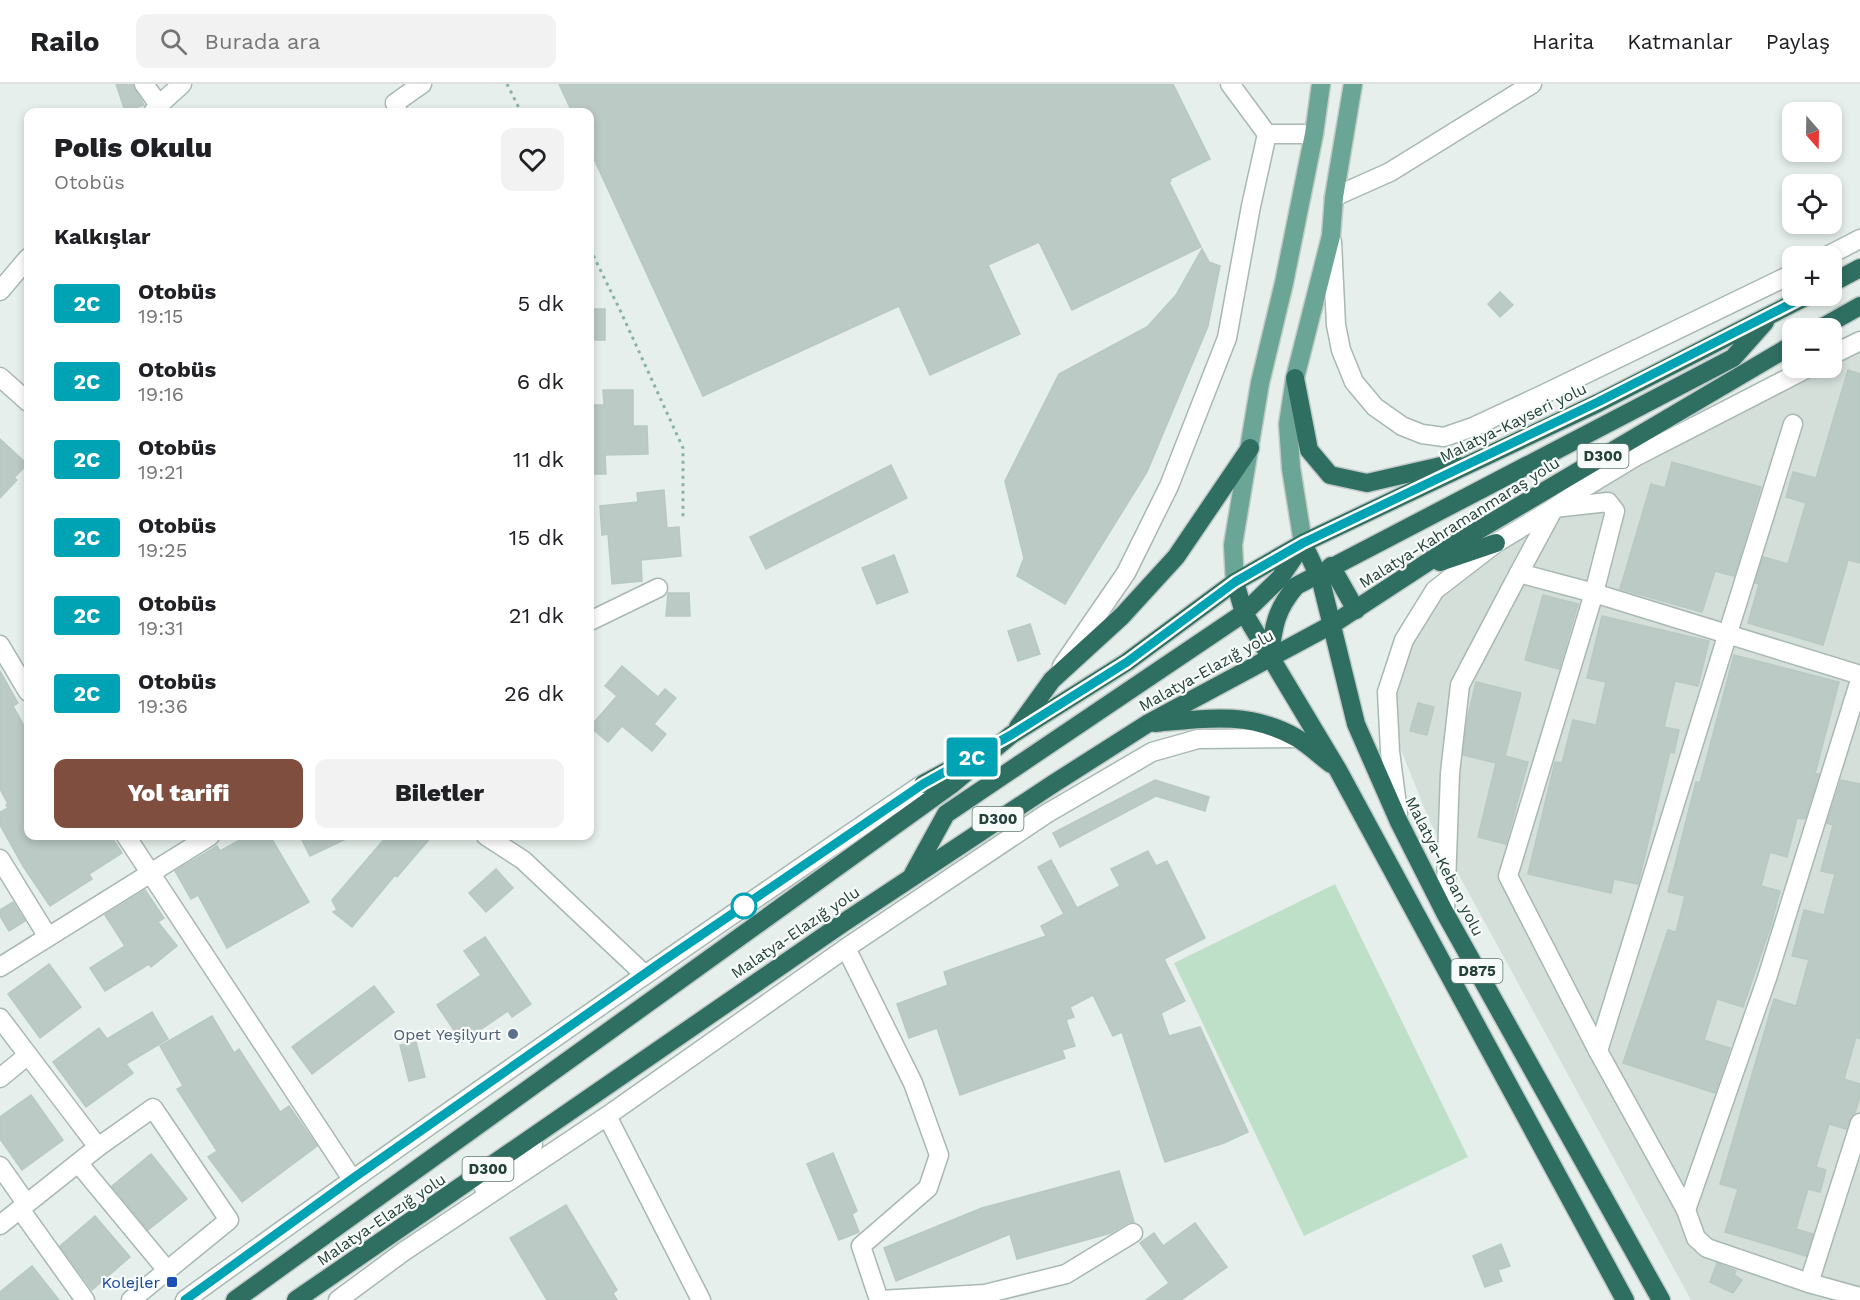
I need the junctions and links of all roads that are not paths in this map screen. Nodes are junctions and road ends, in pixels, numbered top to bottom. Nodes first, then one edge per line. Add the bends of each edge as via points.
1 (144, 84) edge
2 (182, 84) edge
3 (422, 84) edge
4 (1230, 84) edge
5 (1321, 84) edge
6 (1353, 84) edge
7 (1532, 84) edge
8 (156, 108) edge
9 (157, 108) edge
10 (393, 108) edge
11 (1267, 134) junction
12 (1314, 134) junction
13 (1334, 197) junction
14 (1331, 236) junction
15 (1860, 239) edge
16 (1842, 248) edge
17 (24, 263) edge
18 (1860, 268) edge
19 (1842, 278) edge
20 (1782, 279) edge
21 (0, 291) edge
22 (1787, 306) edge
23 (1860, 306) edge
24 (1773, 313) junction
25 (1839, 318) edge
26 (1860, 341) edge
27 (1842, 350) edge
28 (1782, 351) edge
29 (0, 377) edge
30 (1295, 378) junction
31 (1789, 378) edge
32 (24, 398) edge
33 (1793, 424) dead end
34 (1250, 448) junction
35 (1491, 454) junction
36 (1554, 508) junction
37 (1303, 543) junction
38 (1496, 543) junction
39 (1324, 570) junction
40 (1416, 570) junction
41 (1519, 573) junction
42 (1235, 582) junction
43 (658, 588) dead end
44 (1594, 593) junction
45 (1212, 599) junction
46 (1356, 610) junction
47 (1244, 613) junction
48 (594, 619) edge
49 (1228, 624) junction
50 (1333, 624) junction
51 (1727, 636) junction
52 (0, 645) edge
53 (1269, 657) junction
54 (1860, 678) edge
55 (1052, 680) junction
56 (24, 685) edge
57 (1147, 724) junction
58 (1011, 735) junction
59 (1297, 738) junction
60 (1338, 770) junction
61 (923, 784) joint
62 (1399, 822) junction
63 (129, 840) edge
64 (203, 840) edge
65 (492, 840) edge
66 (0, 859) edge
67 (151, 872) junction
68 (911, 877) junction
69 (1445, 914) junction
70 (48, 937) junction
71 (846, 948) junction
72 (0, 967) edge
73 (644, 974) junction
74 (0, 1018) edge
75 (678, 1036) junction
76 (1598, 1052) junction
77 (28, 1055) junction
78 (0, 1078) edge
79 (607, 1116) junction
80 (1860, 1123) edge
81 (98, 1147) junction
82 (79, 1164) junction
83 (0, 1166) edge
84 (352, 1179) junction
85 (23, 1206) junction
86 (1686, 1210) junction
87 (0, 1225) edge
88 (1133, 1233) dead end
89 (403, 1252) junction
90 (166, 1269) junction
91 (1809, 1283) junction
92 (1860, 1297) edge
93 (85, 1300) edge
94 (131, 1300) edge
95 (185, 1300) edge
96 (235, 1300) edge
97 (296, 1300) edge
98 (338, 1300) edge
99 (701, 1300) edge
100 (880, 1300) edge
101 (1625, 1300) edge
102 (1661, 1300) edge

1 - 8 street
2 - 9 street
3 - 10 street
4 - 11 street
5 - 12 main road
6 - 13 main road
7 - 13 street via 1390,172
11 - 12 street
11 - 55 street via 1227,338 1169,486 1126,573
12 - 34 main road via 1260,383
13 - 14 main road
14 - 20 street via 1336,325 1354,382 1375,407 1402,426 1444,437 1545,394
14 - 30 main road
15 - 16 street
17 - 21 street
18 - 19 highway
22 - 24 highway, Malatya-Kayseri yolu / D300
23 - 25 highway
24 - 35 highway, Malatya-Kayseri yolu / D300
24 - 39 highway via 1733,358
26 - 27 street
28 - 40 highway, Malatya-Kahramanmaraş yolu / D300
29 - 32 street
30 - 35 highway via 1309,450 1330,476 1367,483
30 - 37 main road via 1288,424 1290,468
31 - 36 street via 1635,457
33 - 51 street
34 - 42 main road via 1233,545
34 - 55 highway via 1176,557 1122,616
35 - 37 highway, Malatya-Kayseri yolu / D300
36 - 38 street
36 - 41 street
36 - 44 street via 1608,502 1615,511
37 - 39 highway
37 - 42 highway, Malatya-Kayseri yolu / D300
37 - 47 highway via 1280,578
38 - 40 highway
38 - 62 street via 1435,590 1404,640 1387,692
39 - 46 highway
39 - 50 highway, Malatya-Keban yolu
39 - 53 highway via 1296,586 1284,600 1275,619
40 - 46 highway, Malatya-Kahramanmaraş yolu / D300
41 - 44 street
41 - 69 street via 1460,685 1450,773
42 - 45 highway, Malatya-Elazığ yolu / D300
42 - 47 highway
43 - 48 street
44 - 51 street
44 - 76 street via 1508,876
45 - 49 highway
45 - 58 highway, Malatya-Elazığ yolu / D300 via 1127,662
46 - 50 highway, Malatya-Kahramanmaraş yolu / D300
47 - 49 highway
47 - 53 highway
49 - 68 highway via 946,813
50 - 53 highway, Malatya-Elazığ yolu / D300
50 - 62 highway, Malatya-Keban yolu / D875 via 1356,724
51 - 54 street
51 - 76 street
52 - 56 street
53 - 57 highway, Malatya-Elazığ yolu / D300
53 - 60 highway, D875
54 - 86 street via 1767,978
55 - 58 highway
57 - 59 highway via 1238,718
57 - 68 highway, Malatya-Elazığ yolu / D300
58 - 61 highway
58 - 96 highway, Malatya-Elazığ yolu / D300 via 941,792
59 - 60 highway
59 - 71 street via 1198,739 1152,752 1046,814
60 - 101 highway, D875
61 - 73 street
62 - 69 highway, Malatya-Keban yolu / D875
63 - 67 street
64 - 67 street
65 - 73 street via 523,860
66 - 70 street
67 - 70 street
67 - 84 street
68 - 75 highway, Malatya-Elazığ yolu / D300
69 - 102 highway, Malatya-Keban yolu / D875
70 - 72 street
71 - 79 street
71 - 100 street via 913,1083 939,1155 928,1188 861,1246
73 - 84 street
74 - 77 street
75 - 89 street via 545,1136
75 - 97 highway, Malatya-Elazığ yolu / D300
76 - 86 street
77 - 78 street
77 - 81 street
79 - 89 street
79 - 99 street
80 - 91 street
81 - 82 street
81 - 90 street via 153,1108 229,1220
82 - 85 street
82 - 90 street
83 - 85 street
84 - 95 street
85 - 87 street
85 - 93 street
86 - 91 street via 1696,1238 1707,1248
88 - 100 street via 1066,1274 985,1294
89 - 98 street
90 - 94 street
91 - 92 street

